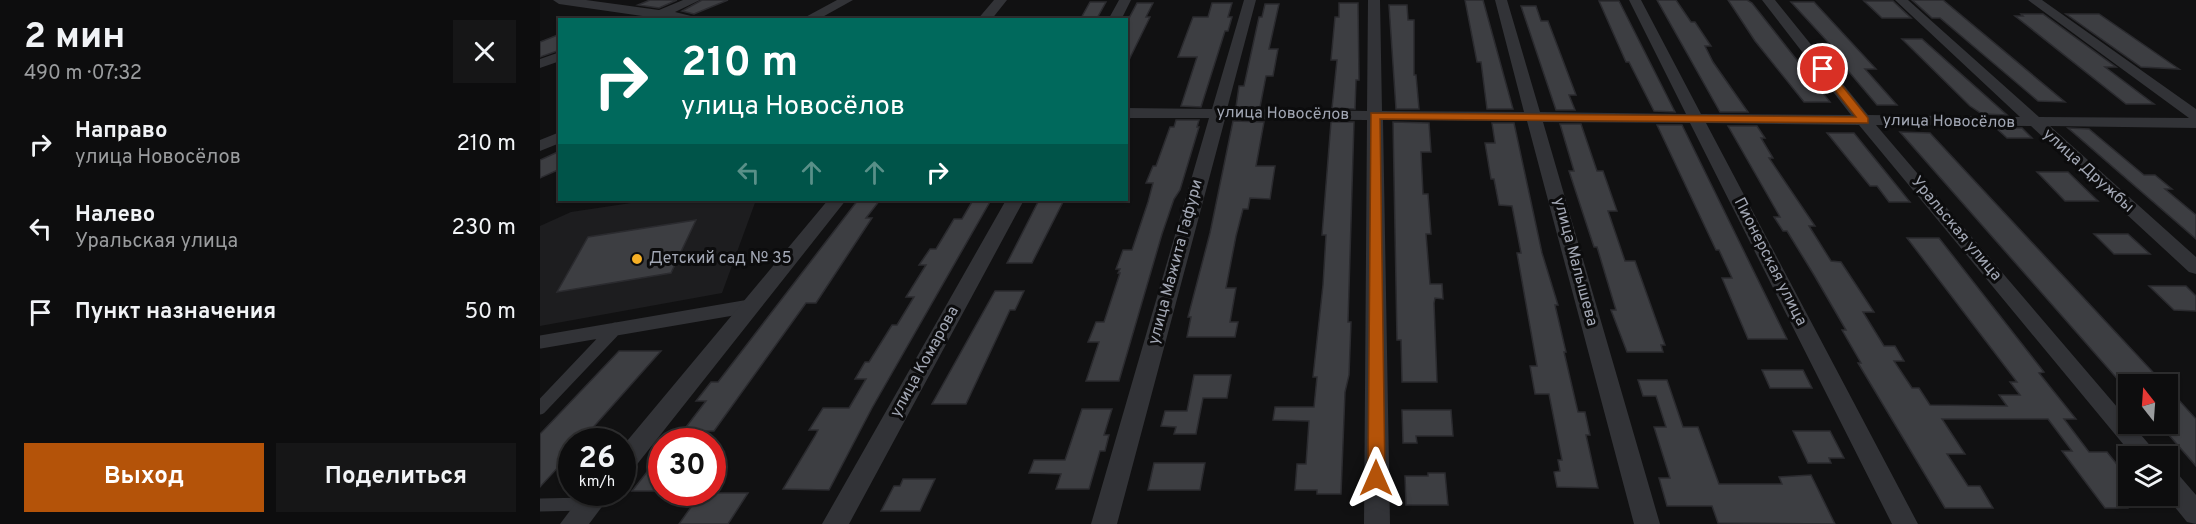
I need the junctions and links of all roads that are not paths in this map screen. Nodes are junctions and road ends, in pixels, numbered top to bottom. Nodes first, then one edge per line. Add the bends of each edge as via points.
1 (559, 0) edge
2 (694, 0) edge
3 (847, 0) edge
4 (1001, 0) edge
5 (1125, 0) edge
6 (1250, 0) edge
7 (1374, 0) edge
8 (1501, 0) edge
9 (1635, 0) edge
10 (1768, 0) edge
11 (1901, 0) edge
12 (2034, 0) edge
13 (662, 14) junction
14 (652, 18) edge
15 (687, 18) edge
16 (810, 18) edge
17 (985, 18) edge
18 (1115, 18) edge
19 (558, 57) edge
20 (540, 64) edge
21 (1128, 113) edge
22 (1216, 114) junction
23 (1375, 115) junction
24 (2196, 116) edge
25 (1535, 117) junction
26 (1696, 120) junction
27 (1864, 121) junction
28 (2034, 123) junction
29 (2196, 123) edge
30 (558, 138) edge
31 (540, 146) edge
32 (836, 201) edge
33 (1014, 201) edge
34 (2196, 268) edge
35 (753, 306) junction
36 (616, 329) junction
37 (540, 342) edge
38 (540, 408) edge
39 (2139, 446) edge
40 (636, 448) edge
41 (2178, 492) edge
42 (540, 506) edge
43 (588, 507) edge
44 (2196, 514) edge
45 (835, 524) edge
46 (1104, 524) edge
47 (1377, 524) edge
48 (1647, 524) edge
49 (1905, 524) edge

1 - 13 street
2 - 13 street
3 - 16 street
4 - 17 street
5 - 18 street
6 - 22 street, улица Мажита Гафури
7 - 23 street
8 - 25 street, улица Малышева
9 - 26 street, Пионерская улица
10 - 27 street, Уральская улица
11 - 28 street, улица Дружбы
12 - 24 street
13 - 14 street
13 - 15 street
19 - 20 street
21 - 22 street, улица Новосёлов
22 - 23 street, улица Новосёлов
22 - 46 street, улица Мажита Гафури
23 - 25 street, улица Новосёлов
23 - 47 street
25 - 26 street, улица Новосёлов
25 - 48 street, улица Малышева
26 - 27 street, улица Новосёлов
26 - 49 street, Пионерская улица
27 - 28 street, улица Новосёлов
27 - 39 street, Уральская улица
28 - 29 street, улица Новосёлов
28 - 34 street, улица Дружбы
30 - 31 street
32 - 35 street
33 - 45 street, улица Комарова
35 - 36 lane
35 - 40 street
36 - 37 lane
36 - 38 lane
41 - 44 street
42 - 43 lane

